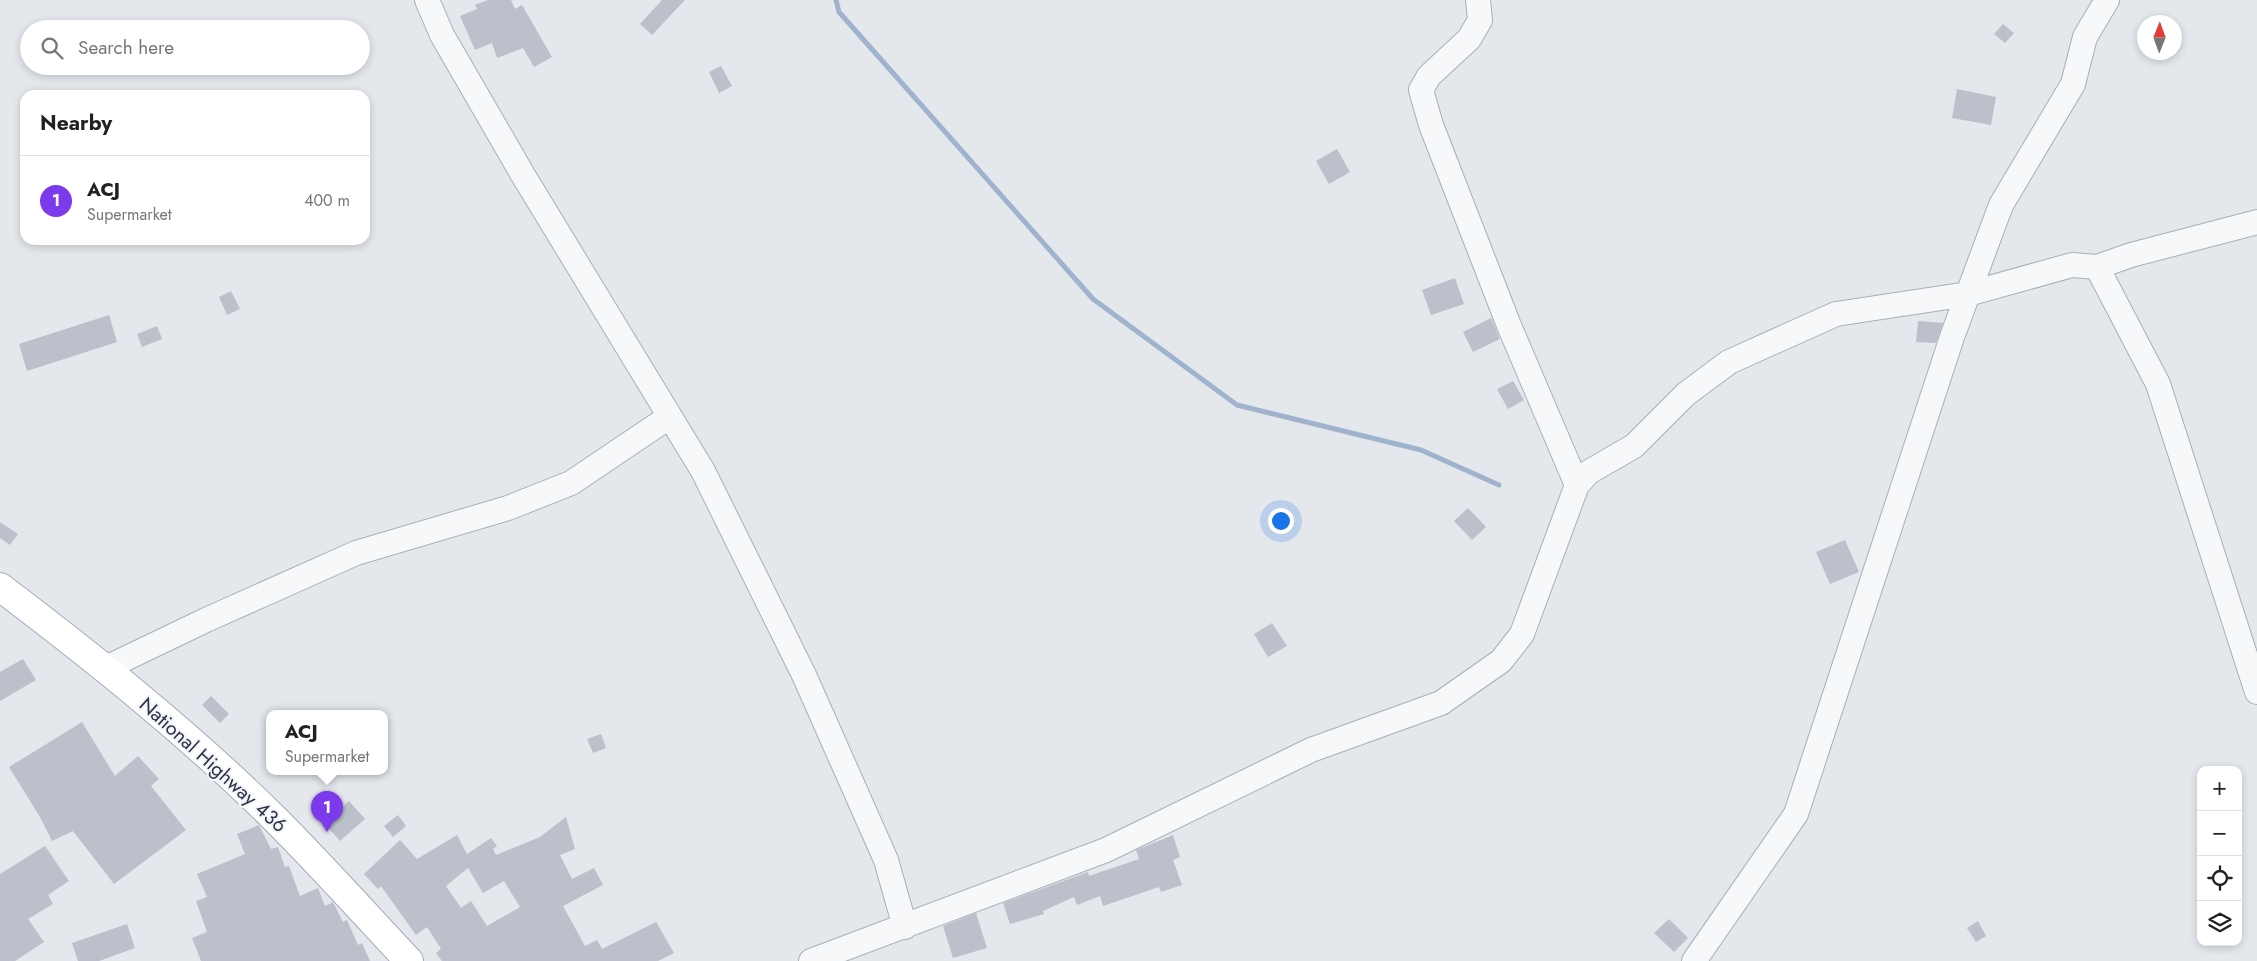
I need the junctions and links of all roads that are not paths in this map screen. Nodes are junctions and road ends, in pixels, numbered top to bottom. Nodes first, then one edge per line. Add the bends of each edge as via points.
1 (427, 0) edge
2 (1478, 0) edge
3 (2108, 0) edge
4 (2257, 222) edge
5 (2097, 267) junction
6 (1968, 294) junction
7 (669, 417) junction
8 (1577, 485) junction
9 (0, 587) edge
10 (106, 668) junction
11 (2257, 692) edge
12 (905, 927) junction
13 (409, 961) edge
14 (811, 961) edge
15 (1694, 961) edge

1 - 7 street via 442,34 522,175
2 - 8 street via 1480,20 1468,39 1430,76 1421,90 1431,125 1508,324
3 - 6 street via 2085,37 2072,84 2001,205
4 - 5 street
5 - 6 street via 2072,266
5 - 11 street via 2158,384
6 - 8 street via 1836,314 1729,362 1686,394 1634,446 1589,472
6 - 15 street via 1796,814
7 - 10 street via 571,483 508,508 356,553
7 - 12 street via 703,471 804,675 886,860
8 - 12 street via 1522,634 1501,661 1441,703 1311,750 1106,850
9 - 10 main road, National Highway 436
10 - 13 main road, National Highway 436 via 274,818
12 - 14 street

